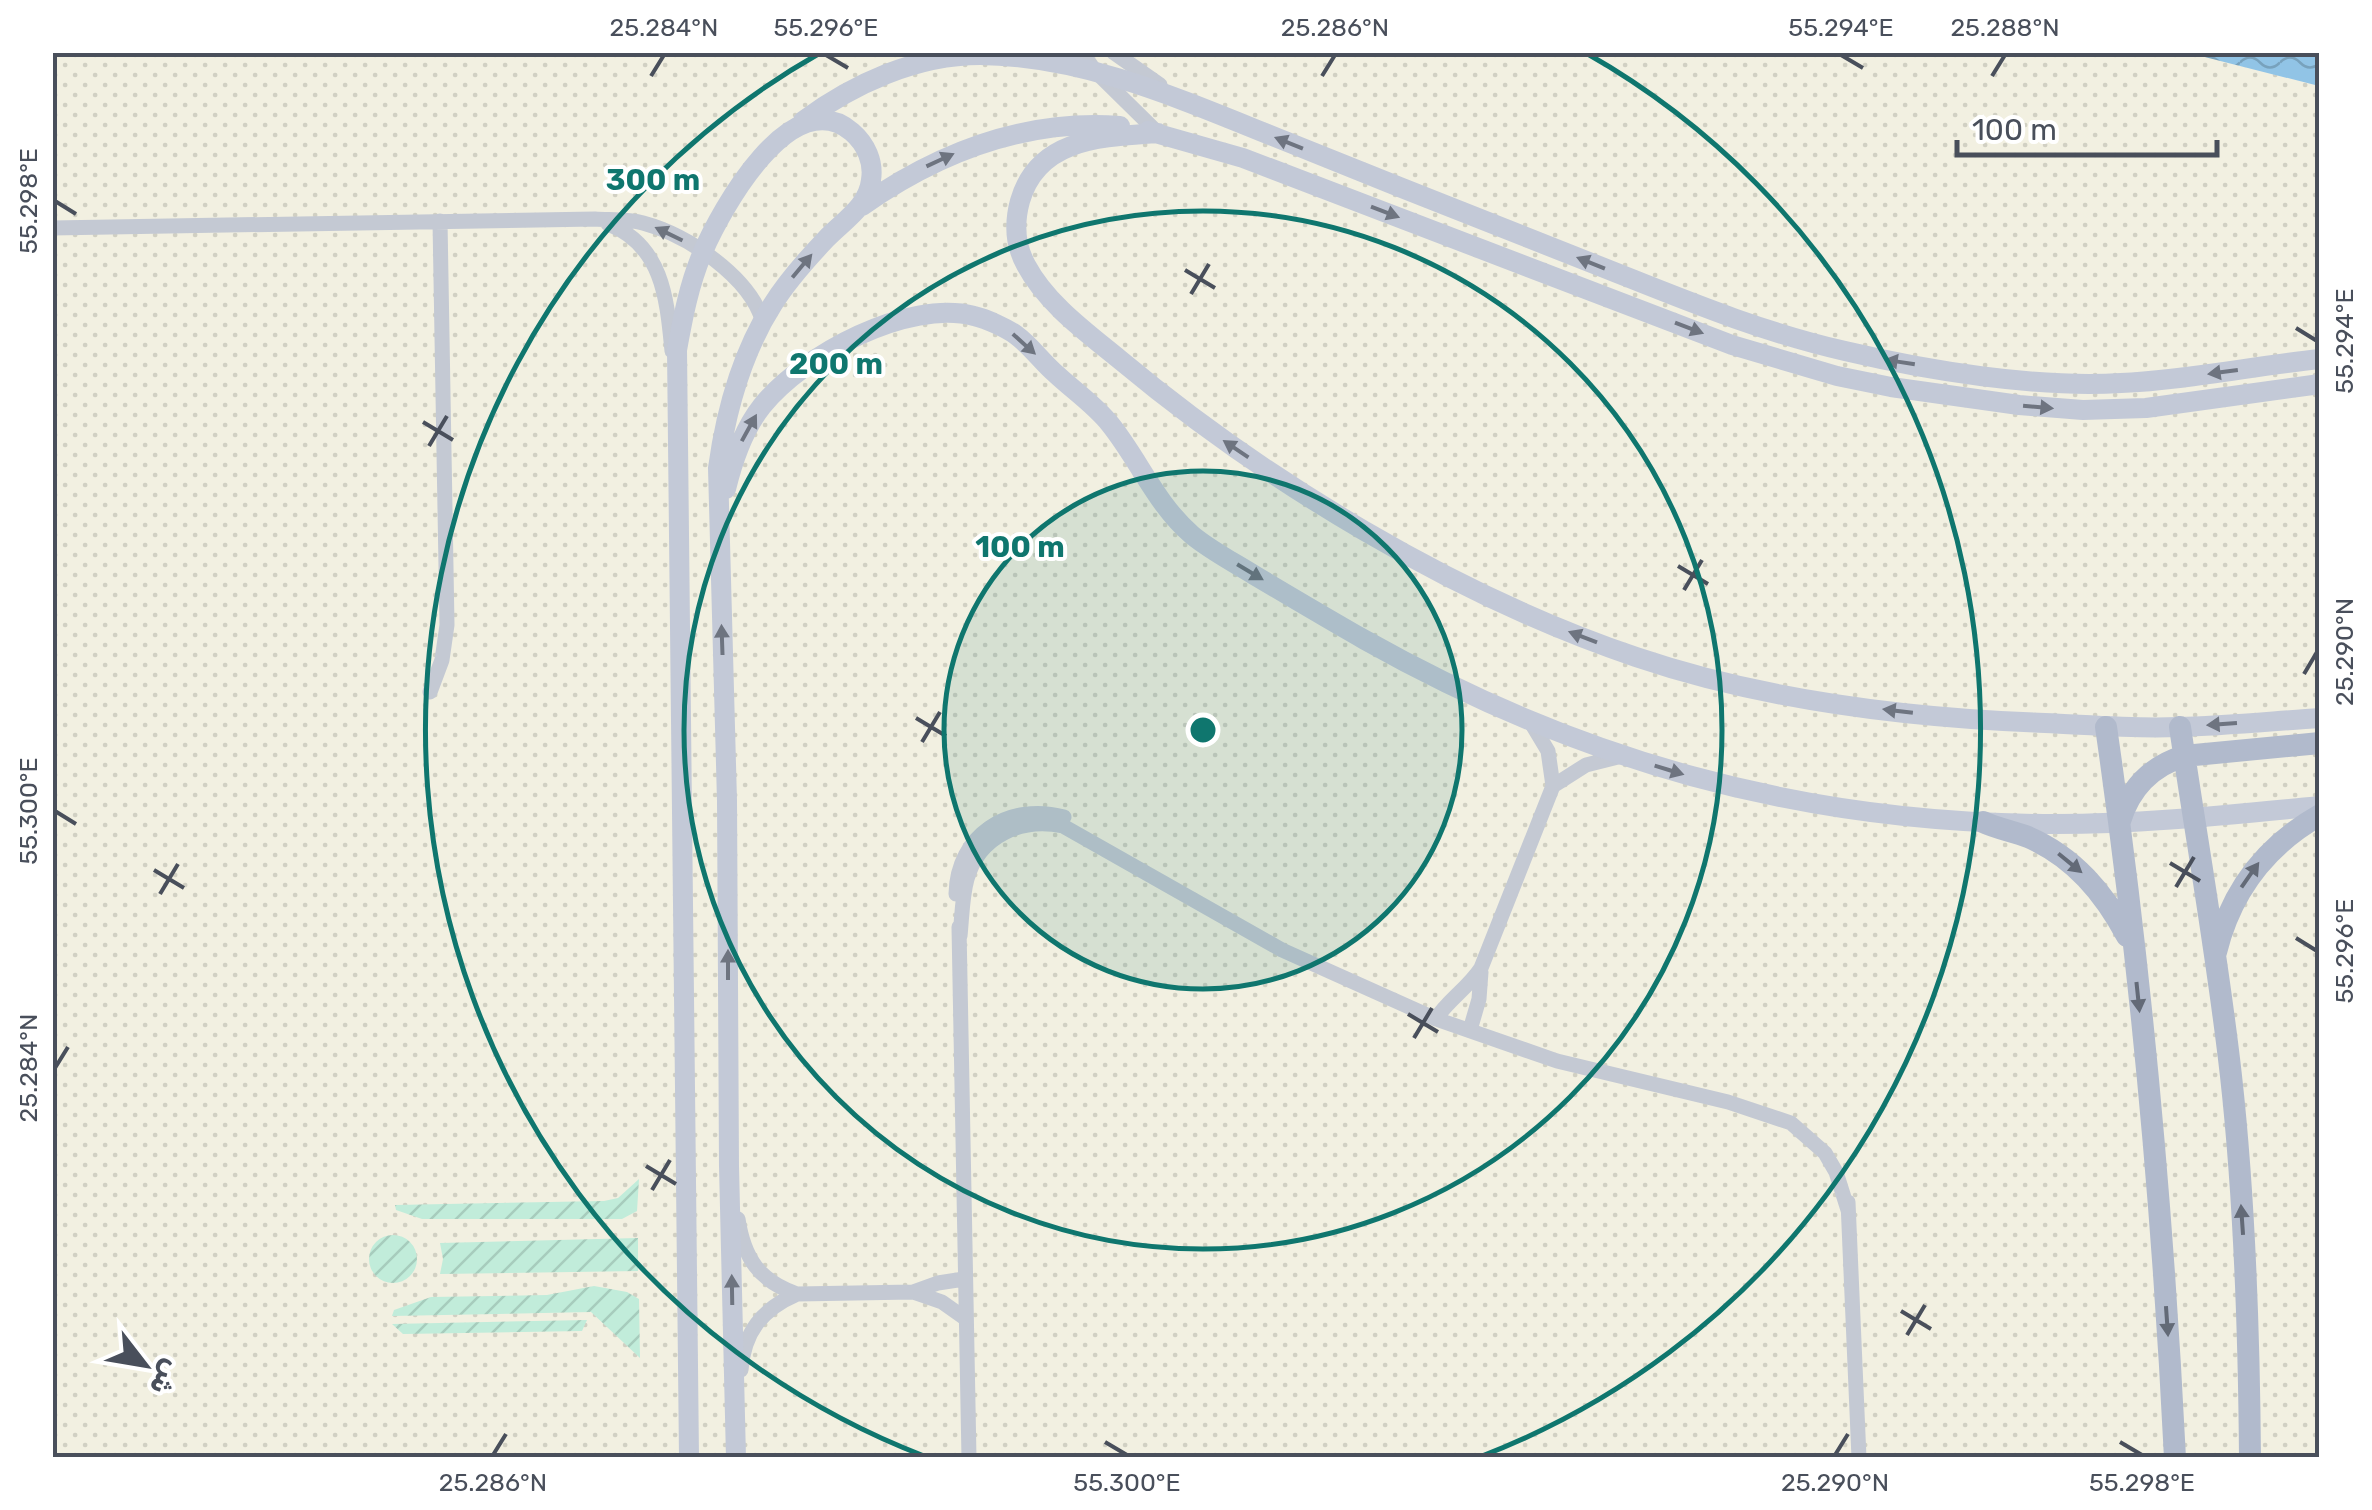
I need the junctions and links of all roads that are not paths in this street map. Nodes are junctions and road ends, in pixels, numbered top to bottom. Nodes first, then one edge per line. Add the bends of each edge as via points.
1 (1082, 52) edge
2 (1114, 52) edge
3 (1095, 71) junction
4 (1212, 112) junction
5 (799, 124) junction
6 (1158, 133) junction
7 (857, 210) junction
8 (596, 219) junction
9 (440, 221) junction
10 (52, 228) edge
11 (702, 254) junction
12 (763, 322) junction
13 (2320, 359) edge
14 (2320, 384) edge
15 (675, 387) junction
16 (718, 521) junction
17 (430, 692) dead end
18 (2320, 718) edge
19 (1530, 721) junction
20 (2106, 727) junction
21 (2180, 728) junction
22 (2320, 743) edge
23 (1623, 756) junction
24 (2184, 756) junction
25 (1553, 786) junction
26 (2320, 806) edge
27 (2320, 815) edge
28 (2194, 818) junction
29 (1983, 822) junction
30 (2120, 822) junction
31 (2133, 952) junction
32 (2214, 960) junction
33 (1481, 968) junction
34 (1436, 1020) junction
35 (1470, 1030) junction
36 (729, 1166) junction
37 (964, 1280) junction
38 (913, 1292) junction
39 (797, 1294) junction
40 (966, 1319) junction
41 (735, 1451) edge
42 (689, 1458) edge
43 (969, 1458) edge
44 (1860, 1458) edge
45 (2175, 1458) edge
46 (2250, 1458) edge

1 - 3 street
2 - 4 street
3 - 4 main road
3 - 5 main road via 1036,58 949,58 873,80
3 - 6 street
13 -> 4 main road via 2146,382 2076,384 1842,351 1708,309
5 - 7 main road via 834,122 863,143 872,178
5 - 11 main road via 748,175
7 -> 6 main road via 928,165 1001,136 1079,124
6 -> 14 main road via 1243,158 1732,345 1891,388 2082,410
20 -> 6 main road via 1812,700 1636,658 1487,595 1259,464 1053,302 1024,264 1016,240 1023,192 1054,154 1100,137
12 -> 7 main road via 798,268
8 - 9 street
11 -> 8 street via 641,222
8 - 15 street via 637,241 658,270
9 - 10 street
9 - 17 street via 447,625
11 - 12 street via 758,304
11 - 15 main road via 676,350
12 - 16 main road via 724,425
15 - 42 main road
16 -> 19 main road via 742,438 787,380 854,337 890,323 935,311 976,316 1016,334 1108,422 1159,500 1192,536 1382,650
36 -> 16 main road
18 -> 21 main road
19 - 23 main road
19 - 25 street via 1548,751
20 - 21 main road
20 - 30 main road
21 - 24 main road
22 - 24 main road
23 - 25 street via 1586,765
23 -> 29 main road via 1781,800
24 - 28 main road
24 - 30 main road via 2146,777
25 - 33 street
26 - 28 main road
32 -> 27 main road via 2243,884 2278,843
28 - 30 main road
28 - 32 main road
29 - 30 main road
29 -> 31 main road via 2033,839 2069,861 2112,908
30 - 31 main road
31 -> 45 main road via 2159,1187
46 -> 32 main road via 2236,1131
33 - 34 street
33 - 35 street
34 - 35 street
34 - 37 street via 1214,914 1080,825 1048,812 997,821 972,843 955,890
35 - 44 street via 1606,1075 1780,1118 1809,1136 1831,1162 1848,1210
36 - 39 street via 746,1253 766,1279
41 -> 36 main road
37 - 38 street
37 - 40 street
38 - 39 street
38 - 40 street
39 - 41 street via 766,1311 746,1341
40 - 43 street

